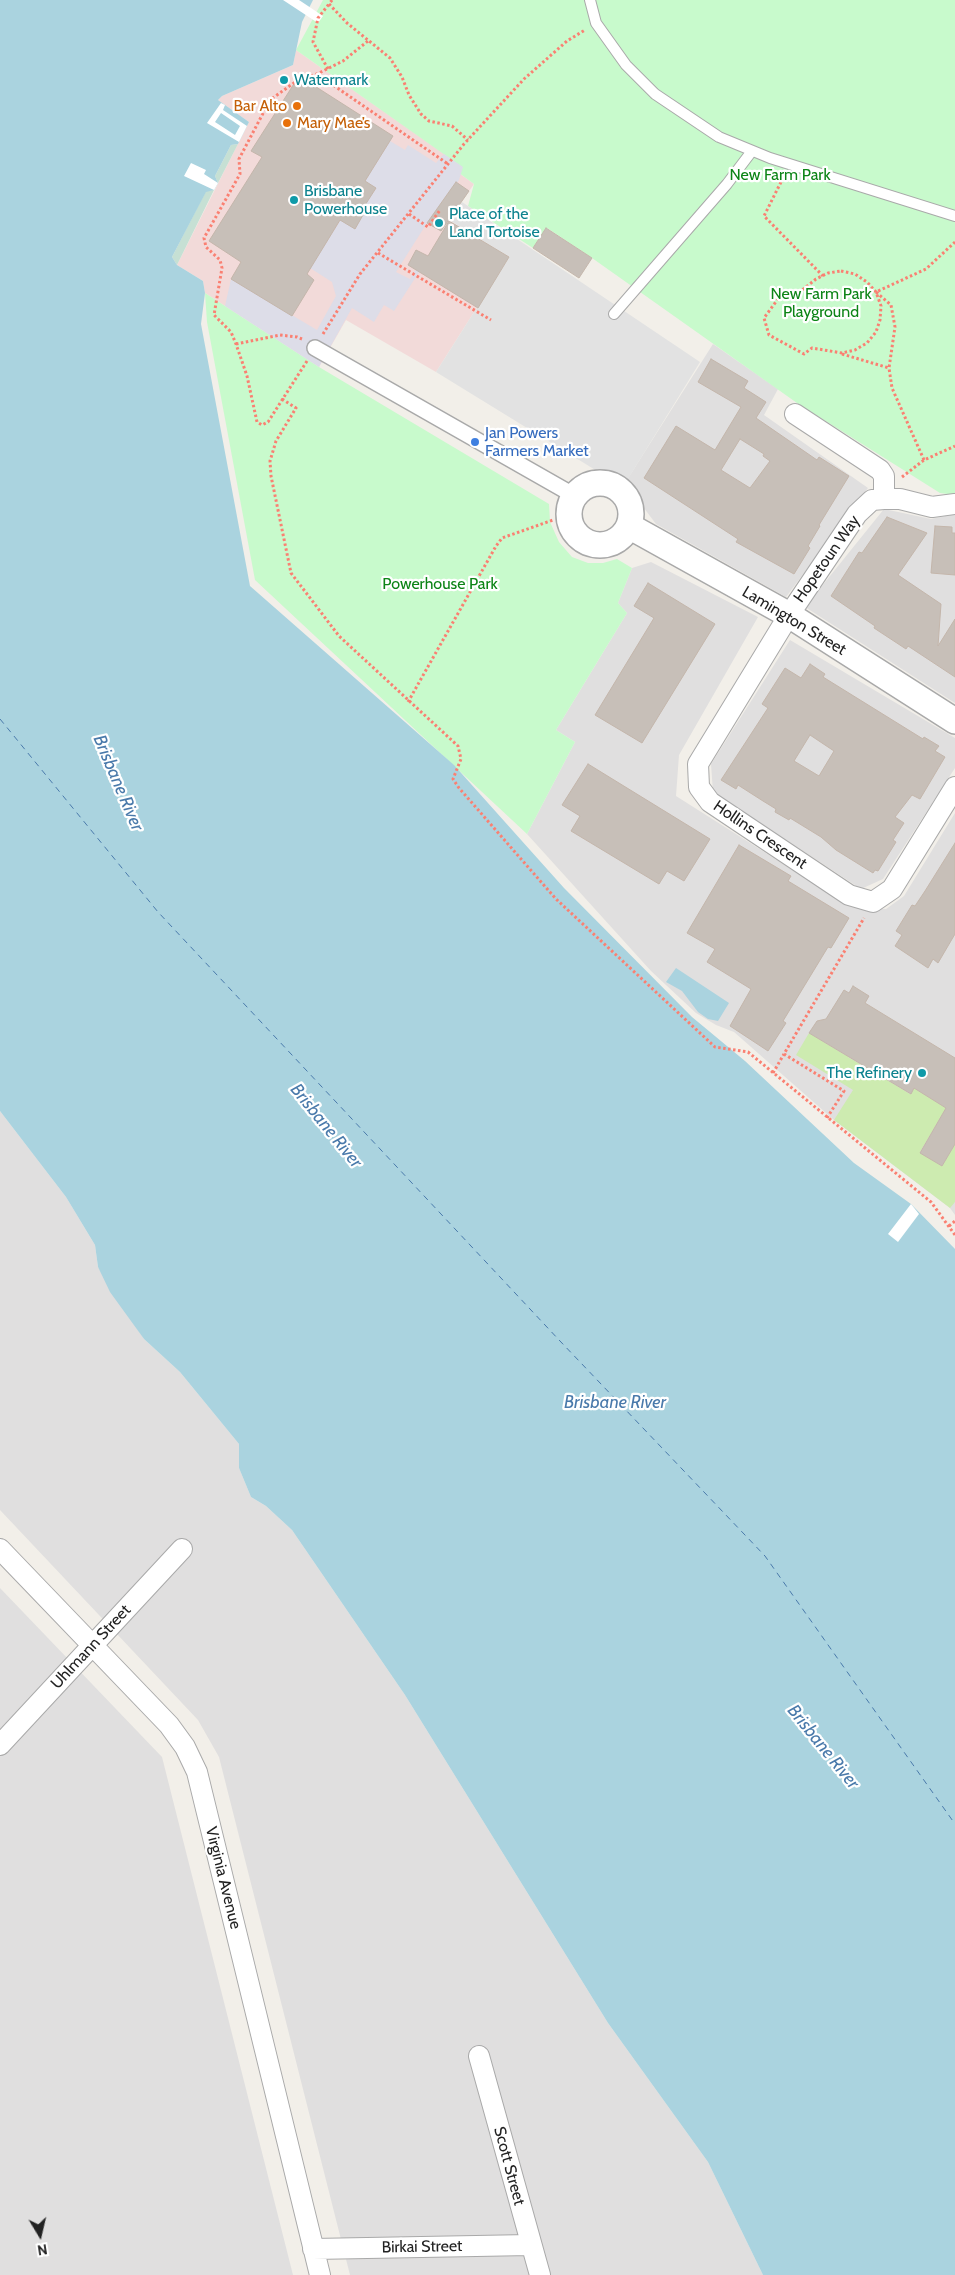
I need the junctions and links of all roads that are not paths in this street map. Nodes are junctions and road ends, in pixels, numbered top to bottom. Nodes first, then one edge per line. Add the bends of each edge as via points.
1 (590, 0) edge
2 (752, 151) junction
3 (955, 216) edge
4 (614, 314) dead end
5 (315, 348) road end
6 (795, 414) dead end
7 (575, 496) junction
8 (884, 499) junction
9 (955, 504) edge
10 (629, 526) junction
11 (788, 615) junction
12 (955, 721) edge
13 (955, 787) edge
14 (182, 1548) dead end
15 (0, 1549) edge
16 (93, 1646) junction
17 (0, 1745) edge
18 (479, 2056) dead end
19 (530, 2245) junction
20 (313, 2249) junction
21 (320, 2275) edge
22 (540, 2275) edge

1 - 2 lane via 596,23 626,65 655,94 719,137
2 - 3 lane
2 - 4 lane
5 - 7 street
6 - 8 street via 880,470 884,476
7 - 10 street via 592,484 611,485 627,497 632,517
7 - 10 street via 569,515 577,534 585,541 605,545 615,541
8 - 9 street, Hopetoun Way via 900,499 932,507
8 - 11 street, Hopetoun Way via 872,500 857,514
10 - 11 street, Lamington Street
11 - 12 street, Lamington Street
11 - 13 street, Hollins Crescent via 698,764 699,787 710,802 849,895 873,902 892,889
14 - 16 street, Uhlmann Street
15 - 16 street, Virginia Avenue
16 - 17 street, Uhlmann Street
16 - 20 street, Virginia Avenue via 169,1725 185,1746 197,1772
18 - 19 street, Scott Street
19 - 20 street, Birkai Street
19 - 22 street, Scott Street
20 - 21 street, Virginia Avenue

